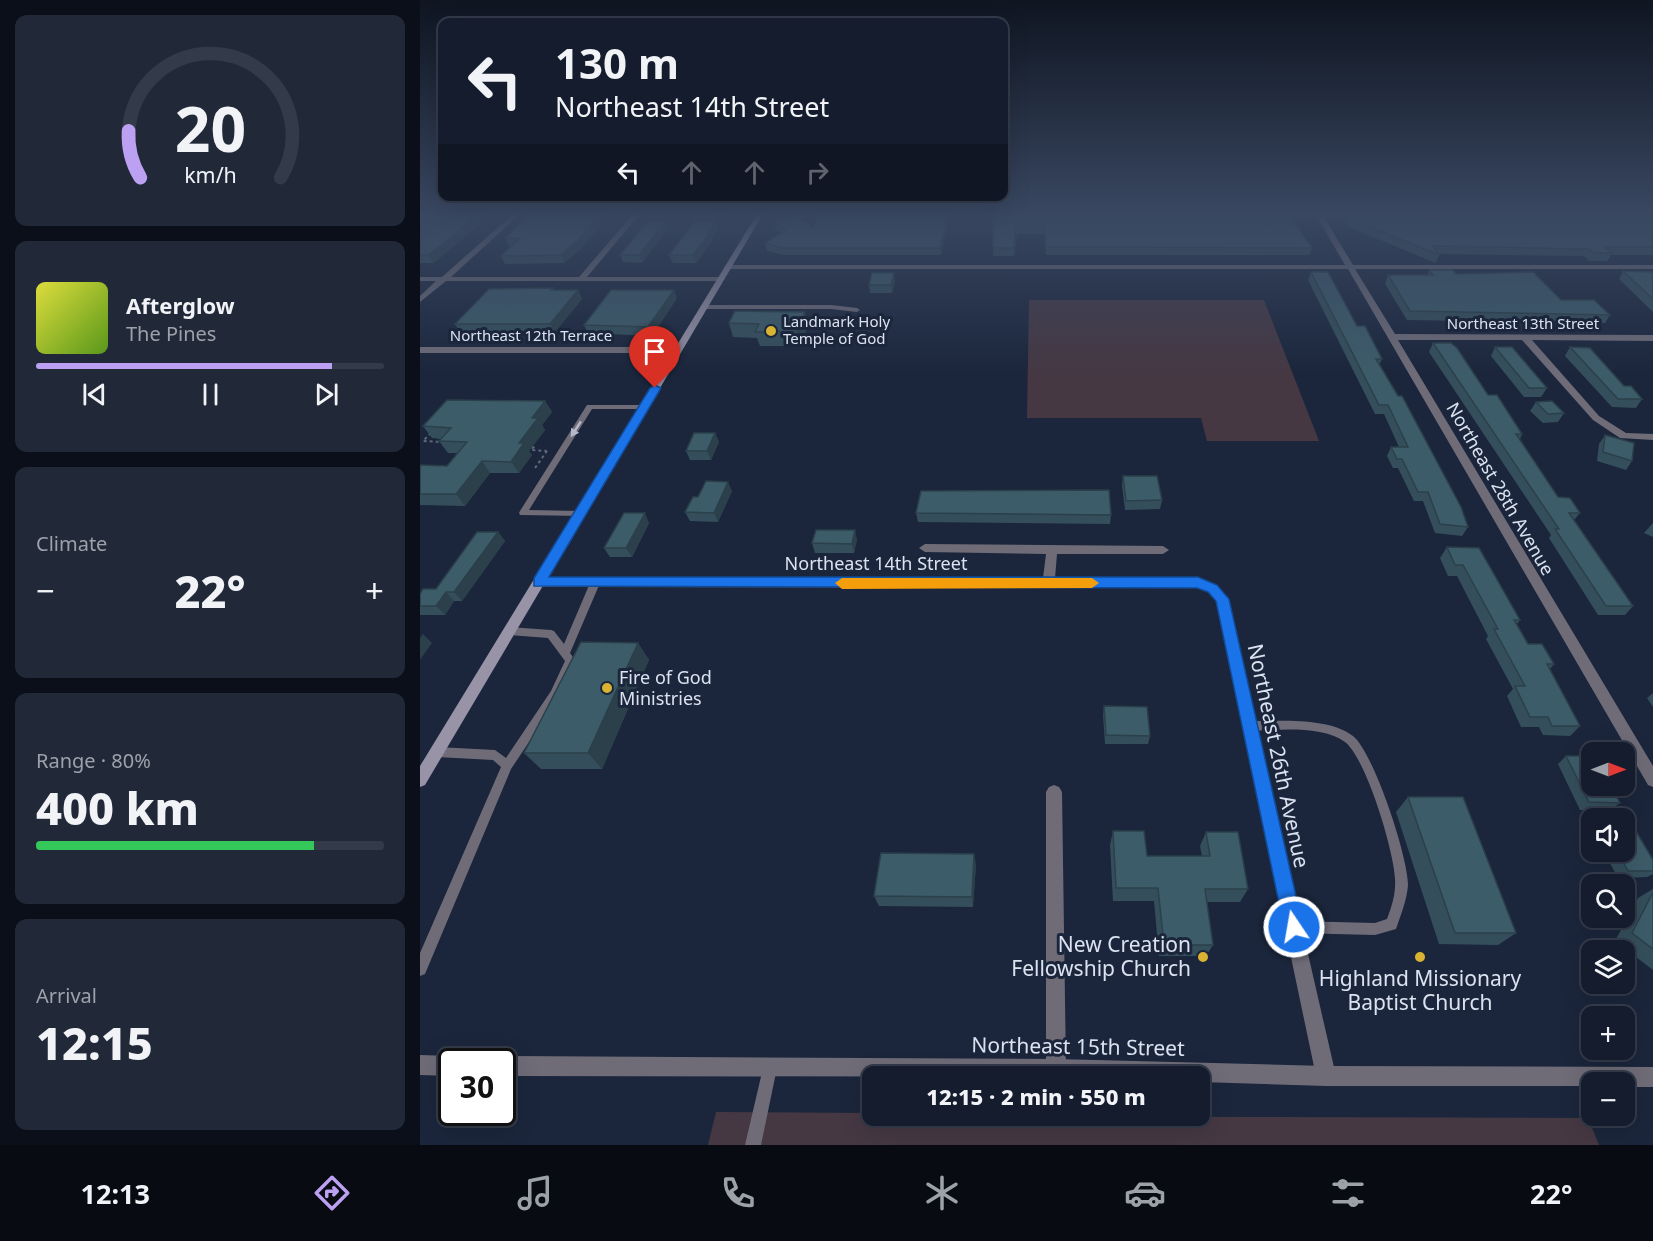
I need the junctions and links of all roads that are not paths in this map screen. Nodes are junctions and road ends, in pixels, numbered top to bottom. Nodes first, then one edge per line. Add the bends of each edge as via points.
1 (457, 267) edge
2 (591, 267) edge
3 (728, 267) edge
4 (1349, 267) edge
5 (420, 279) edge
6 (444, 279) junction
7 (581, 279) junction
8 (721, 279) junction
9 (420, 300) edge
10 (704, 307) junction
11 (857, 310) dead end
12 (1393, 337) junction
13 (1525, 338) junction
14 (1653, 338) edge
15 (420, 350) edge
16 (678, 350) junction
17 (644, 407) junction
18 (1653, 437) edge
19 (580, 514) junction
20 (925, 548) dead end
21 (1052, 550) junction
22 (1163, 550) dead end
23 (539, 582) junction
24 (595, 583) junction
25 (1048, 583) junction
26 (1212, 588) joint
27 (509, 631) junction
28 (565, 654) junction
29 (1250, 726) junction
30 (437, 752) junction
31 (507, 766) junction
32 (1652, 775) edge
33 (420, 780) edge
34 (1054, 792) dead end
35 (1294, 927) junction
36 (420, 969) edge
37 (420, 1065) edge
38 (438, 1066) edge
39 (516, 1066) edge
40 (1056, 1066) edge
41 (770, 1068) junction
42 (862, 1068) edge
43 (1210, 1073) edge
44 (1326, 1076) junction
45 (1653, 1077) edge
46 (753, 1145) edge

1 - 6 street
2 - 7 street
3 - 8 main road
4 - 12 street, Northeast 28th Avenue
5 - 6 street
6 - 7 street
6 - 9 street
7 - 8 street
8 - 10 main road
10 - 11 lane
10 - 16 main road
12 - 13 street, Northeast 13th Street
12 - 32 street, Northeast 28th Avenue
13 - 14 street, Northeast 13th Street
13 - 18 street via 1596,418 1624,436
15 - 16 street, Northeast 12th Terrace
16 - 17 main road
17 - 19 main road
17 -> 19 lane via 590,407 523,513
19 - 23 main road
20 - 21 street
21 - 22 street
21 - 25 street
23 - 24 street, Northeast 14th Street
23 - 27 main road
24 - 25 street, Northeast 14th Street
24 - 28 lane
25 - 26 street, Northeast 14th Street via 1198,583
26 - 29 street, Northeast 26th Avenue via 1222,599
27 - 28 lane via 550,634
27 - 30 main road
28 - 31 lane via 570,660 555,694
29 - 35 street, Northeast 26th Avenue
29 - 35 lane via 1311,727 1335,731 1352,741 1362,753 1372,779 1401,875 1400,906 1391,924 1375,929
30 - 31 lane via 495,755
30 - 33 main road
31 - 36 lane
34 - 40 street
35 - 44 street, Northeast 26th Avenue
37 - 38 street
39 - 41 street, Northeast 15th Street
41 - 42 street, Northeast 15th Street
41 - 46 lane
43 - 44 street, Northeast 15th Street
44 - 45 street, Northeast 15th Street

